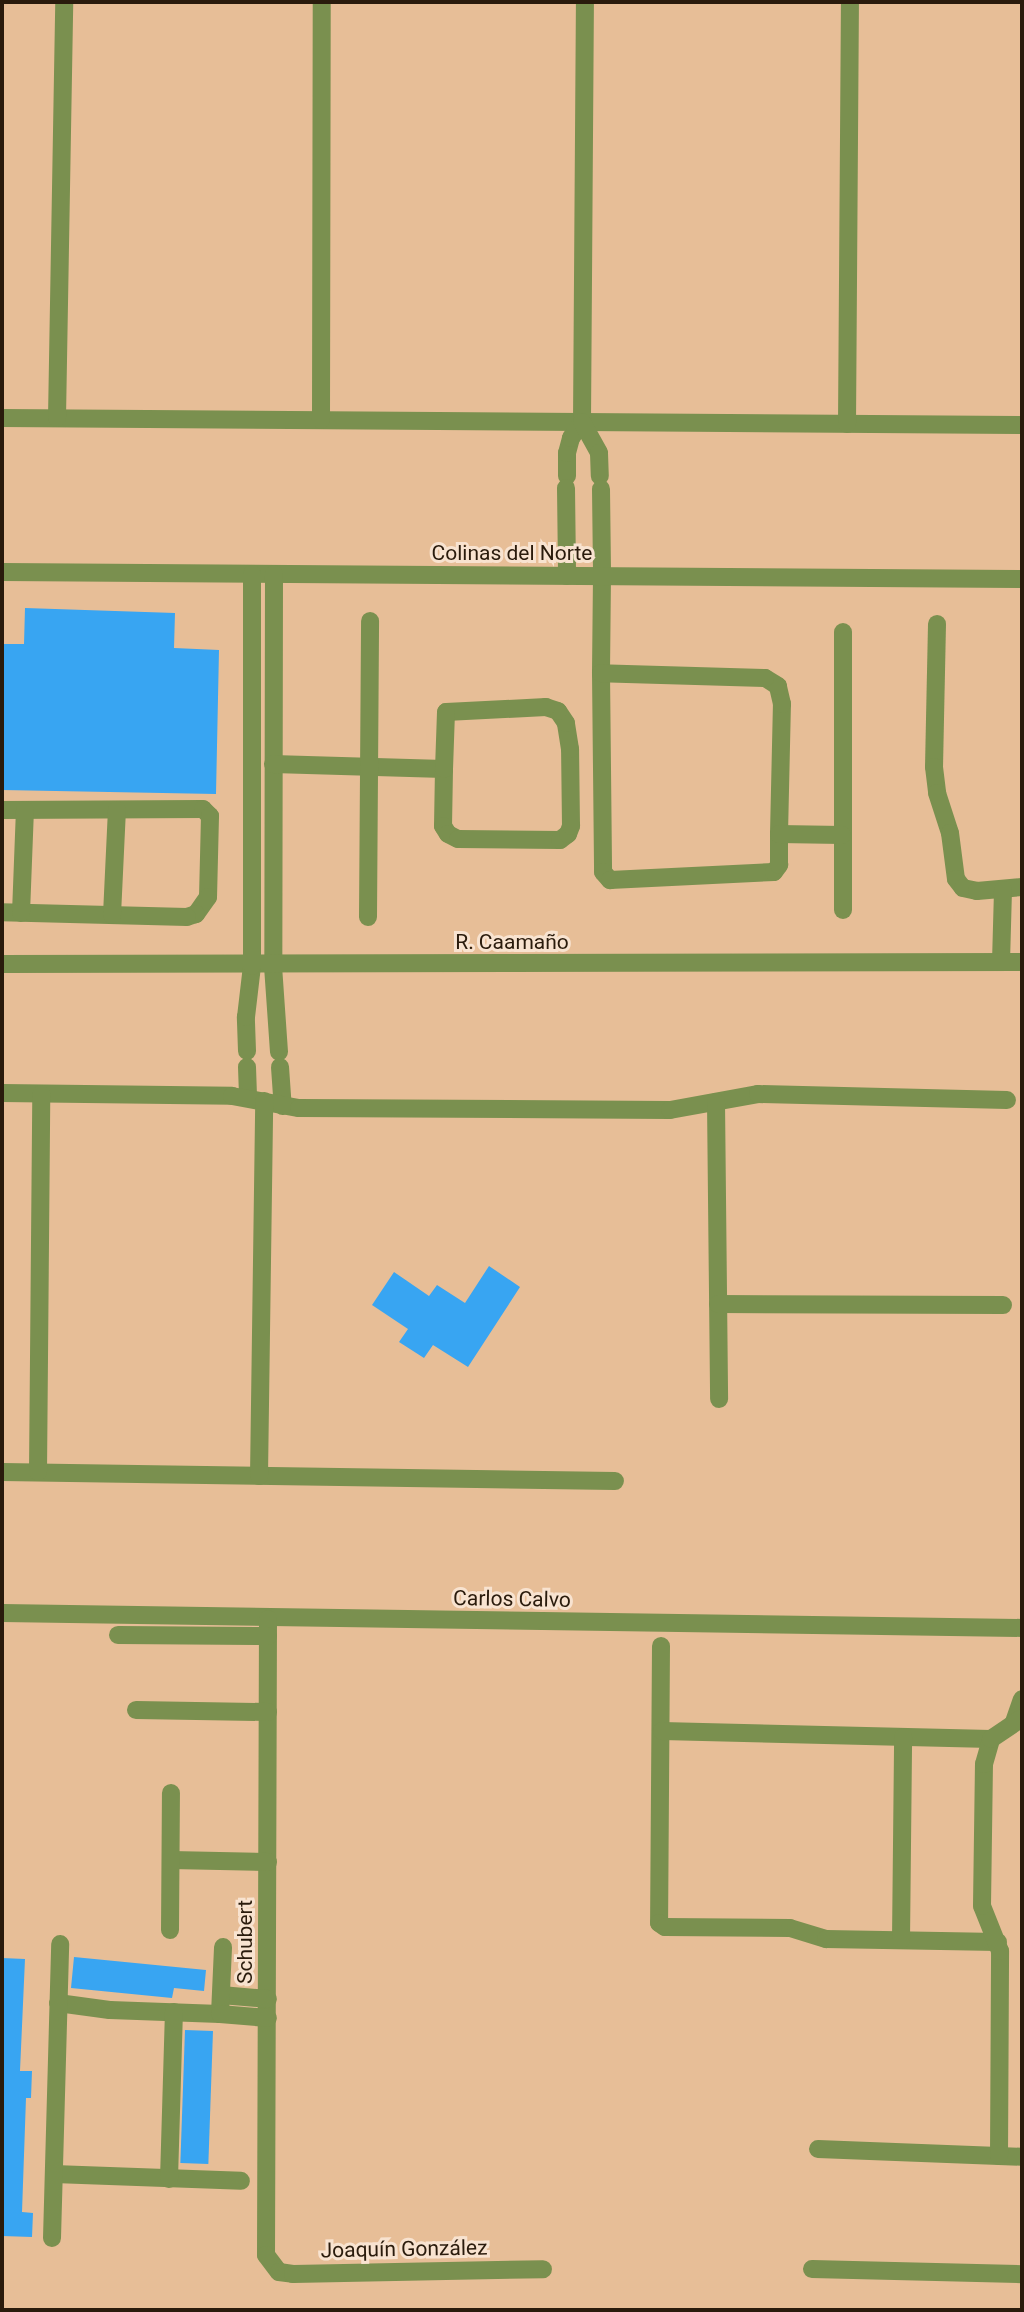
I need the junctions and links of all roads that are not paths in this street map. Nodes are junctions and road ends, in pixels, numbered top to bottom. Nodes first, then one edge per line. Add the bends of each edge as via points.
1 (64, 2) edge
2 (322, 2) edge
3 (585, 2) edge
4 (850, 2) edge
5 (2, 418) edge
6 (57, 418) junction
7 (321, 420) junction
8 (582, 422) junction
9 (847, 424) junction
10 (1022, 425) edge
11 (2, 572) edge
12 (252, 574) junction
13 (274, 574) junction
14 (567, 576) junction
15 (603, 576) junction
16 (1022, 579) edge
17 (370, 621) dead end
18 (937, 624) dead end
19 (843, 632) dead end
20 (601, 673) junction
21 (274, 765) junction
22 (371, 767) junction
23 (444, 769) junction
24 (2, 810) edge
25 (25, 810) junction
26 (117, 810) junction
27 (779, 834) junction
28 (842, 835) junction
29 (1022, 887) edge
30 (1003, 890) junction
31 (843, 910) dead end
32 (2, 912) edge
33 (21, 913) junction
34 (112, 915) junction
35 (368, 916) dead end
36 (1001, 962) junction
37 (1022, 962) edge
38 (2, 964) edge
39 (252, 966) junction
40 (273, 966) junction
41 (2, 1093) edge
42 (41, 1094) junction
43 (256, 1099) junction
44 (1007, 1100) dead end
45 (716, 1102) junction
46 (283, 1106) junction
47 (718, 1304) junction
48 (1003, 1305) dead end
49 (719, 1398) dead end
50 (2, 1472) edge
51 (38, 1472) junction
52 (259, 1476) junction
53 (615, 1481) dead end
54 (2, 1613) edge
55 (268, 1627) junction
56 (1022, 1628) edge
57 (118, 1634) dead end
58 (660, 1646) dead end
59 (1022, 1699) edge
60 (136, 1710) dead end
61 (268, 1712) junction
62 (1018, 1720) edge
63 (662, 1731) junction
64 (903, 1737) junction
65 (991, 1739) junction
66 (171, 1793) dead end
67 (171, 1860) junction
68 (268, 1862) junction
69 (170, 1930) dead end
70 (901, 1940) junction
71 (998, 1942) junction
72 (60, 1944) dead end
73 (223, 1947) dead end
74 (221, 1995) junction
75 (268, 1999) junction
76 (58, 2003) junction
77 (174, 2012) junction
78 (220, 2014) junction
79 (268, 2018) junction
80 (818, 2149) dead end
81 (999, 2156) junction
82 (1022, 2157) edge
83 (54, 2174) junction
84 (169, 2179) junction
85 (240, 2181) dead end
86 (52, 2238) dead end
87 (270, 2263) joint
88 (543, 2269) dead end
89 (813, 2269) dead end
90 (1022, 2274) edge

1 - 6 street
2 - 7 street
3 - 8 street
4 - 9 street
5 - 6 street
6 - 7 street
7 - 8 street
8 - 9 street
8 - 14 street via 567,453
8 - 15 street via 599,453
9 - 10 street
11 - 12 street, Colinas del Norte
12 - 13 street, Colinas del Norte
12 - 39 street
13 - 14 street, Colinas del Norte
13 - 21 street
14 - 15 street, Colinas del Norte
15 - 16 street, Colinas del Norte
15 - 20 street
17 - 22 street
18 - 30 street via 934,767 956,879 963,888
19 - 28 street
20 - 27 street via 773,681 782,704
20 - 27 street via 603,872 610,880 767,874 779,865
21 - 22 street
21 - 40 street
22 - 23 street
22 - 35 street
23 - 23 street via 443,826 448,834 458,839 560,840 568,834 570,749 566,723 558,711 546,707 446,712
24 - 25 street
25 - 26 street
25 - 33 street
26 - 34 street
26 - 34 street via 208,812 208,897 196,914 187,917
27 - 28 street
28 - 31 street
29 - 30 street
30 - 36 street
32 - 33 street
33 - 34 street
36 - 37 street, R. Caamaño
36 - 40 street, R. Caamaño
38 - 39 street, R. Caamaño
39 - 40 street, R. Caamaño
39 - 43 street via 247,1059
40 - 46 street
41 - 42 street
42 - 43 street
42 - 51 street
43 - 46 street
43 - 52 street
44 - 45 street via 758,1094
45 - 46 street via 670,1110
45 - 47 street
47 - 48 street
47 - 49 street
50 - 51 street
51 - 52 street
52 - 53 street
54 - 55 street, Carlos Calvo
55 - 56 street, Carlos Calvo
55 - 57 street
55 - 61 street, Schubert
58 - 63 street
59 - 62 street
60 - 61 street
61 - 68 street, Schubert
62 - 65 street
63 - 64 street
63 - 70 street via 659,1923 665,1927 790,1928 826,1939
64 - 65 street
64 - 70 street
65 - 71 street via 984,1764 982,1906
66 - 67 street
67 - 68 street
67 - 69 street
68 - 75 street, Schubert
70 - 71 street
71 - 81 street
72 - 76 street
73 - 74 street
74 - 75 street
74 - 78 street
75 - 79 street, Schubert
76 - 77 street
76 - 83 street
77 - 78 street
77 - 84 street
78 - 79 street
79 - 87 street, Schubert via 264,2243
80 - 81 street
81 - 82 street
83 - 84 street
83 - 86 street
84 - 85 street
87 - 88 street, Joaquín González via 279,2272 293,2274
89 - 90 street

